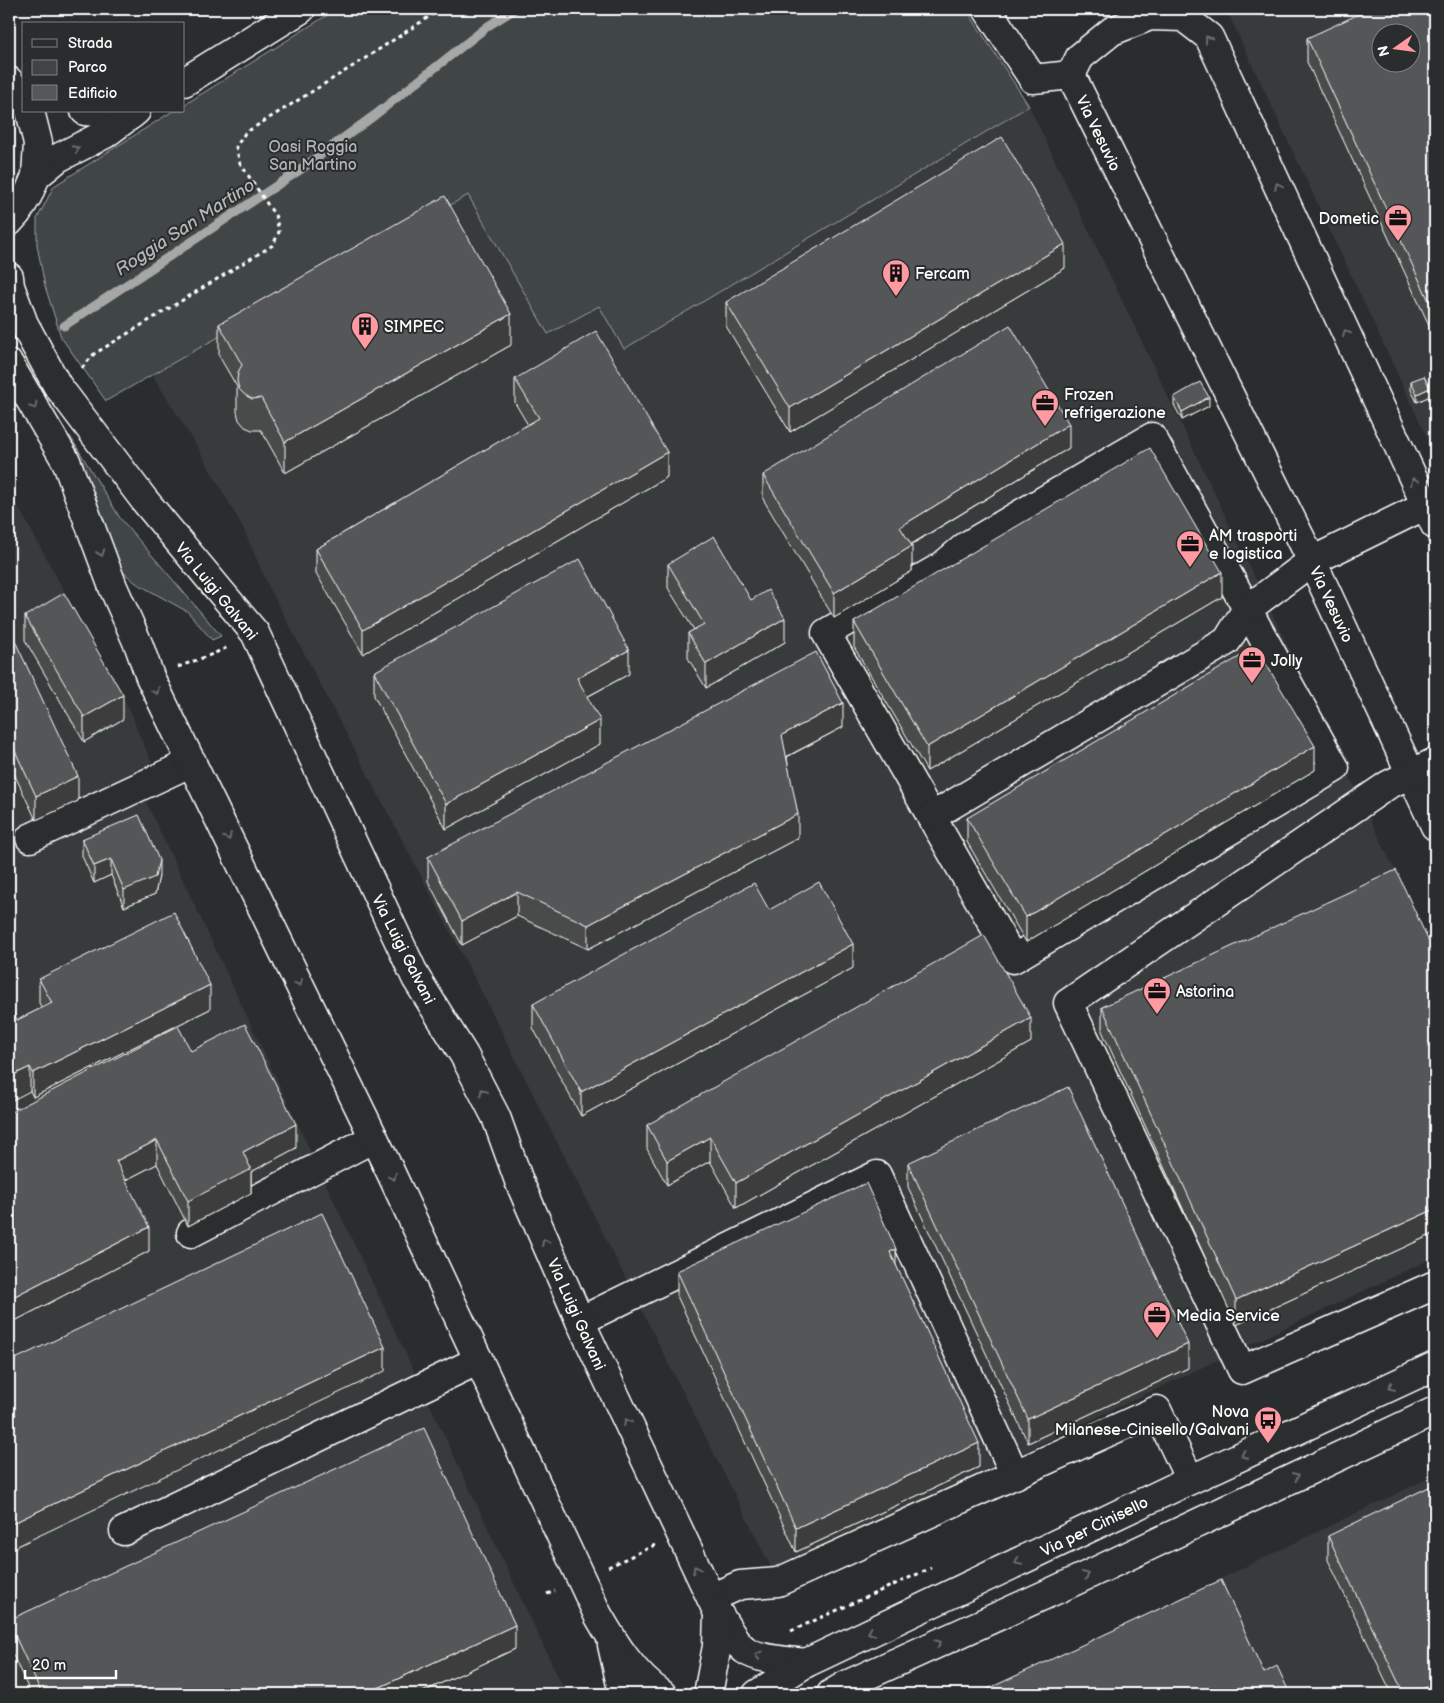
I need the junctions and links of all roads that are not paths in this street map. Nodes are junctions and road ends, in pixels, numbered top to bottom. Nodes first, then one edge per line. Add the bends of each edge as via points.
1 (301, 9) edge
2 (987, 9) edge
3 (1071, 76) junction
4 (185, 81) edge
5 (30, 112) edge
6 (110, 112) edge
7 (134, 113) edge
8 (36, 176) junction
9 (12, 223) edge
10 (9, 276) edge
11 (9, 364) edge
12 (1430, 515) edge
13 (1312, 561) junction
14 (1246, 610) junction
15 (192, 762) junction
16 (1435, 762) edge
17 (1411, 774) junction
18 (932, 817) junction
19 (1435, 826) edge
20 (30, 838) dead end
21 (374, 1138) junction
22 (191, 1233) dead end
23 (1435, 1285) edge
24 (580, 1321) junction
25 (479, 1360) junction
26 (1435, 1366) edge
27 (1435, 1411) edge
28 (1015, 1475) junction
29 (1190, 1480) junction
30 (124, 1531) dead end
31 (714, 1605) junction
32 (609, 1634) junction
33 (806, 1663) junction
34 (838, 1690) edge
35 (623, 1694) edge
36 (662, 1694) edge
37 (708, 1694) edge
38 (757, 1694) edge
39 (817, 1694) edge

1 - 4 main road
2 - 3 main road via 1033,79
12 -> 3 main road, Via Vesuvio via 1209,37 1183,17 1150,16 1112,31 1080,56
3 - 13 main road, Via Vesuvio
5 - 8 main road via 38,143
6 - 7 main road
8 -> 7 main road via 58,158 105,134
8 - 9 main road
24 -> 10 main road, Via Luigi Galvani via 519,1182 496,1117 464,1055 416,978 254,633 144,501 57,385 24,324
11 -> 15 main road via 66,460 150,677
12 - 13 main road
13 - 14 main road
13 - 17 main road, Via Vesuvio
14 - 18 main road via 1226,641
14 - 18 main road via 1335,768 1013,959
14 - 18 main road via 1152,437 966,546 941,567 826,632
15 - 20 main road
15 -> 21 main road
16 - 17 main road
17 - 19 main road, Via Vesuvio
17 - 23 main road via 1388,785 1068,1003 1242,1370
21 - 22 main road
21 -> 25 main road
24 - 28 main road via 878,1174
31 -> 24 main road, Via Luigi Galvani
25 - 30 main road
25 - 32 main road
26 -> 29 main road, Via per Cinisello
34 -> 27 main road
28 - 29 main road via 1157,1410
28 - 31 main road via 778,1582 740,1584
29 -> 33 main road, Via per Cinisello
33 -> 31 main road, Via Luigi Galvani via 762,1657 746,1651
31 - 37 main road, Via Luigi Galvani via 717,1646
32 - 35 main road
32 - 36 main road via 637,1672
33 - 38 main road, Via per Cinisello
34 - 39 main road

